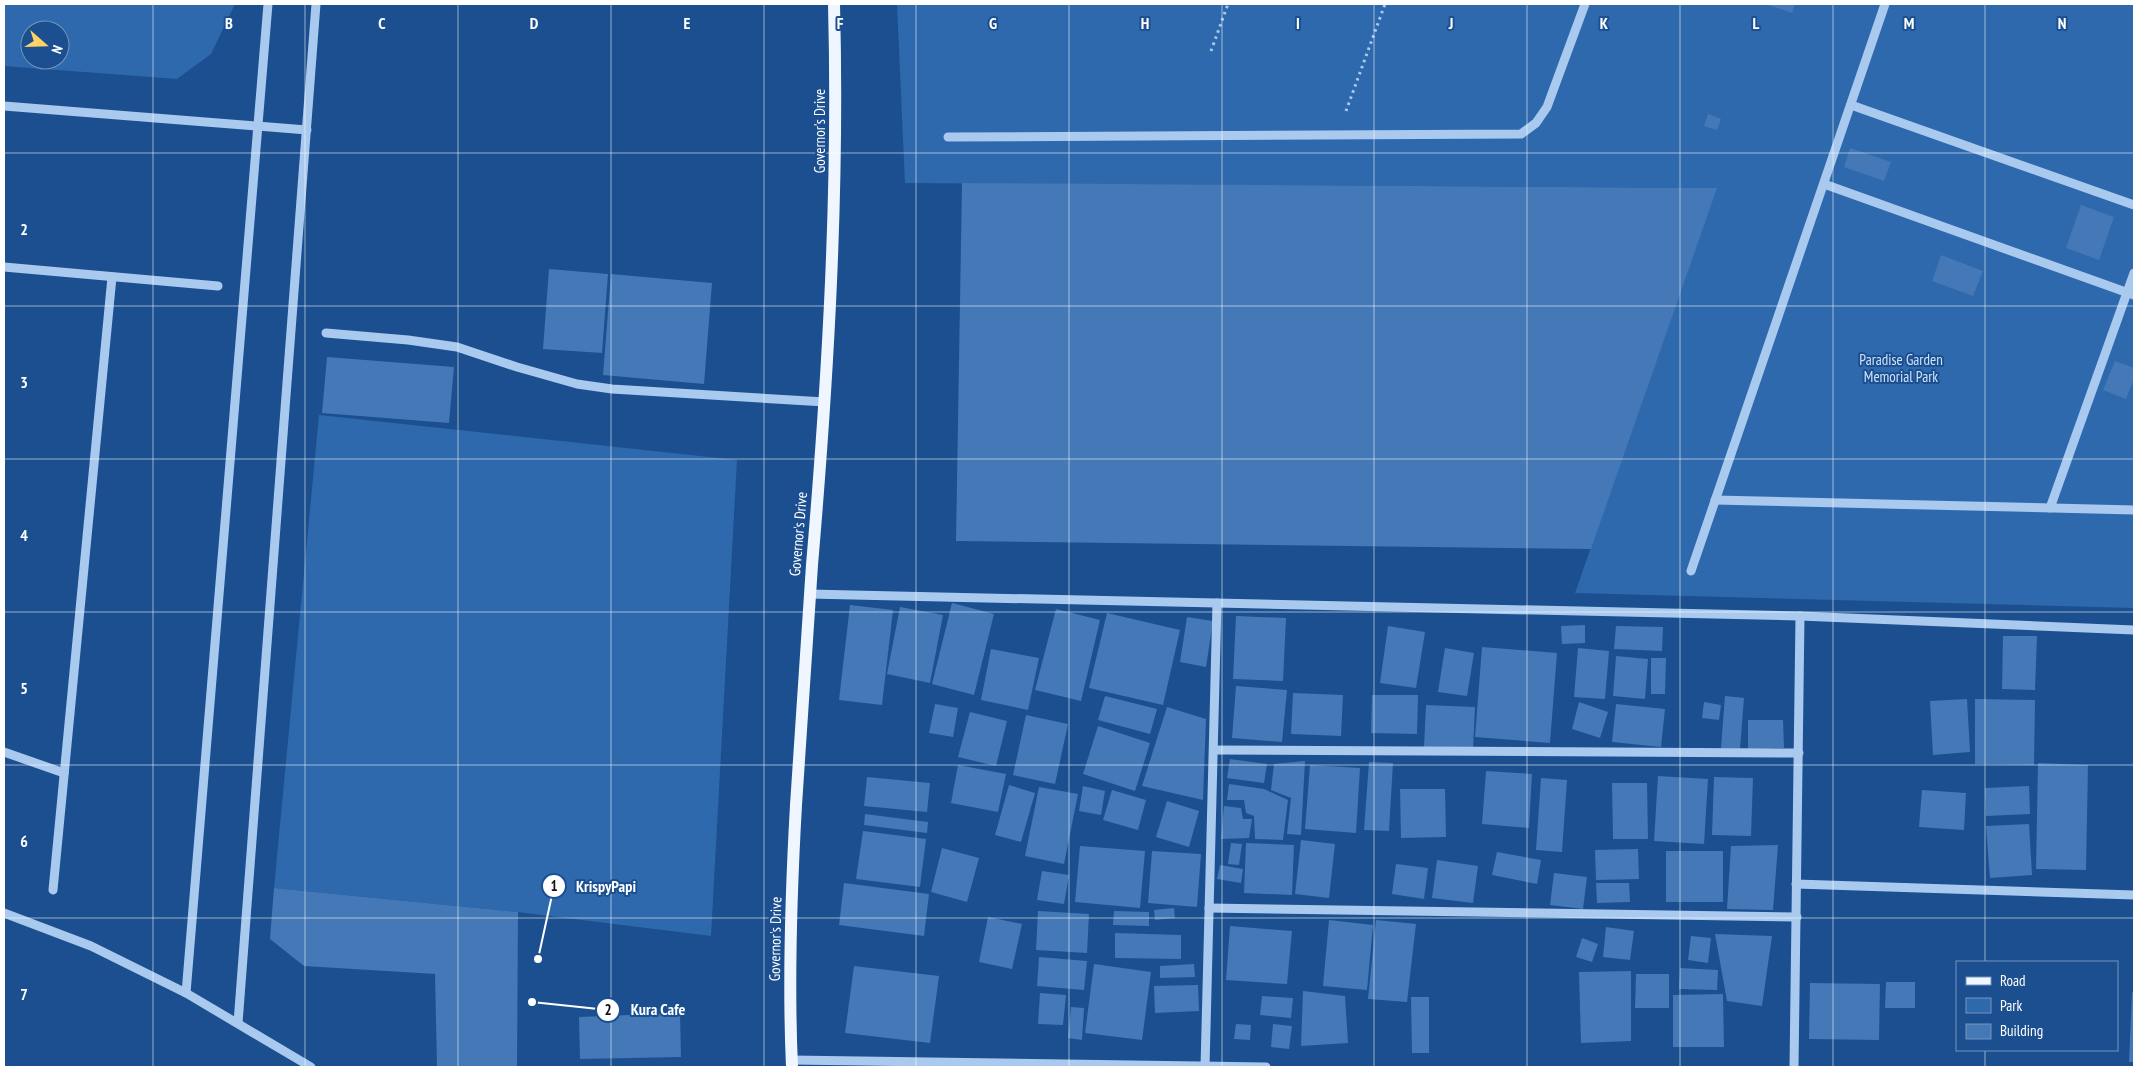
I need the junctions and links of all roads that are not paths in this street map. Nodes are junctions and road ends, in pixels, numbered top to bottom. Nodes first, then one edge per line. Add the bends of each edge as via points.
1 (268, 4) edge
2 (316, 4) edge
3 (834, 4) edge
4 (1585, 4) edge
5 (1885, 4) edge
6 (1850, 105) junction
7 (4, 106) edge
8 (257, 126) junction
9 (307, 130) junction
10 (948, 137) dead end
11 (1824, 184) junction
12 (2134, 205) edge
13 (4, 267) edge
14 (2134, 274) edge
15 (112, 277) junction
16 (218, 286) dead end
17 (2131, 294) edge
18 (326, 333) dead end
19 (825, 402) junction
20 (1715, 500) junction
21 (2050, 508) junction
22 (2134, 510) edge
23 (1691, 571) dead end
24 (810, 594) junction
25 (1217, 603) junction
26 (1800, 616) junction
27 (2134, 630) edge
28 (1214, 750) junction
29 (4, 752) edge
30 (1799, 753) junction
31 (64, 773) junction
32 (1796, 884) junction
33 (53, 890) dead end
34 (2134, 895) edge
35 (1209, 908) junction
36 (4, 913) edge
37 (1797, 917) junction
38 (186, 994) junction
39 (238, 1023) junction
40 (791, 1064) edge
41 (311, 1067) edge
42 (1205, 1067) edge
43 (1266, 1067) edge
44 (1794, 1067) edge

1 - 8 street
2 - 9 street
3 - 19 main road, Governor's Drive via 835,205
4 - 10 street via 1547,107 1536,123 1521,134
5 - 6 street
6 - 11 street
6 - 12 street
7 - 8 street
8 - 9 street
8 - 38 street
9 - 39 street
11 - 17 street
11 - 20 street
13 - 15 street
14 - 17 street
15 - 16 street
15 - 31 street
17 - 21 street
18 - 19 street via 456,347 577,384 612,389
19 - 24 main road, Governor's Drive
20 - 21 street
20 - 23 street
21 - 22 street
24 - 25 street
24 - 40 main road, Governor's Drive via 791,908
25 - 26 street
25 - 28 street
26 - 27 street
26 - 30 street
28 - 30 street
28 - 35 street
29 - 31 street
30 - 32 street
31 - 33 street
32 - 34 street
32 - 37 street
35 - 37 street
35 - 42 street
36 - 38 street via 91,946
37 - 44 street
38 - 39 street
39 - 41 street
40 - 42 street
42 - 43 street

